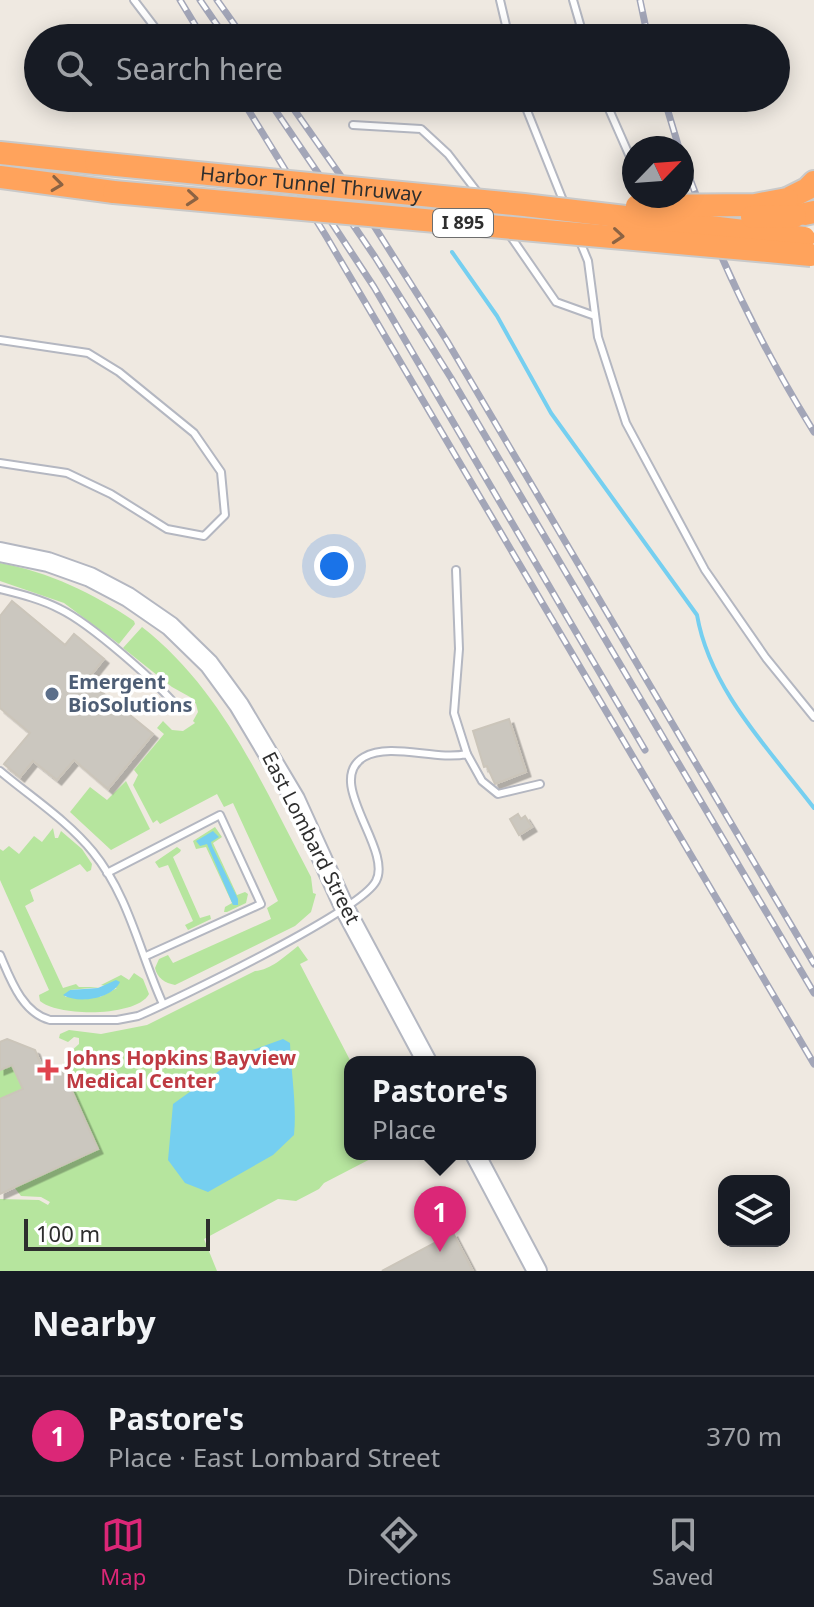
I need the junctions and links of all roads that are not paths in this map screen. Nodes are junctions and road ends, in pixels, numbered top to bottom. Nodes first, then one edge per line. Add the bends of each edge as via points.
1 (134, 0) edge
2 (500, 0) edge
3 (573, 0) edge
4 (152, 24) edge
5 (506, 24) edge
6 (580, 24) edge
7 (528, 112) edge
8 (610, 112) edge
9 (353, 125) dead end
10 (622, 139) edge
11 (0, 153) edge
12 (0, 177) edge
13 (814, 182) edge
14 (524, 205) junction
15 (799, 209) edge
16 (811, 247) edge
17 (595, 316) junction
18 (0, 340) edge
19 (0, 463) edge
20 (0, 552) edge
21 (456, 570) dead end
22 (0, 589) edge
23 (180, 710) dead end
24 (814, 717) edge
25 (467, 754) junction
26 (0, 771) edge
27 (540, 784) dead end
28 (107, 873) junction
29 (345, 909) junction
30 (0, 955) edge
31 (146, 956) junction
32 (163, 1004) junction
33 (424, 1056) edge
34 (478, 1160) edge
35 (537, 1271) edge

1 - 4 lane
2 - 5 lane
3 - 6 lane
7 - 17 lane via 588,261
8 - 10 lane
9 - 17 lane via 421,129 448,154 556,302
11 - 14 highway, Harbor Tunnel Thruway / I 895, bridge
12 -> 16 highway, Harbor Tunnel Thruway / I 895, bridge via 114,192
13 - 15 highway
14 - 15 highway, bridge via 644,206 722,216
14 - 16 highway, Harbor Tunnel Thruway / I 895, bridge
17 - 24 lane via 626,423 705,570
18 - 19 lane via 88,353 119,372 194,433 221,472 225,515 204,536 167,529 67,473
20 - 29 main road, East Lombard Street via 48,562 128,597 170,626 209,664 295,799
21 - 25 lane via 459,649 454,713
22 - 23 lane via 75,617
25 - 27 lane via 482,781 498,794
25 - 29 lane via 451,758 380,752 357,763 350,784 379,870 375,885
26 - 28 lane via 81,838
28 - 31 lane
28 - 31 lane via 220,815 261,904
29 - 32 lane
29 - 33 main road, East Lombard Street
30 - 32 lane via 26,1003 45,1019 125,1019
31 - 32 lane
34 - 35 main road

